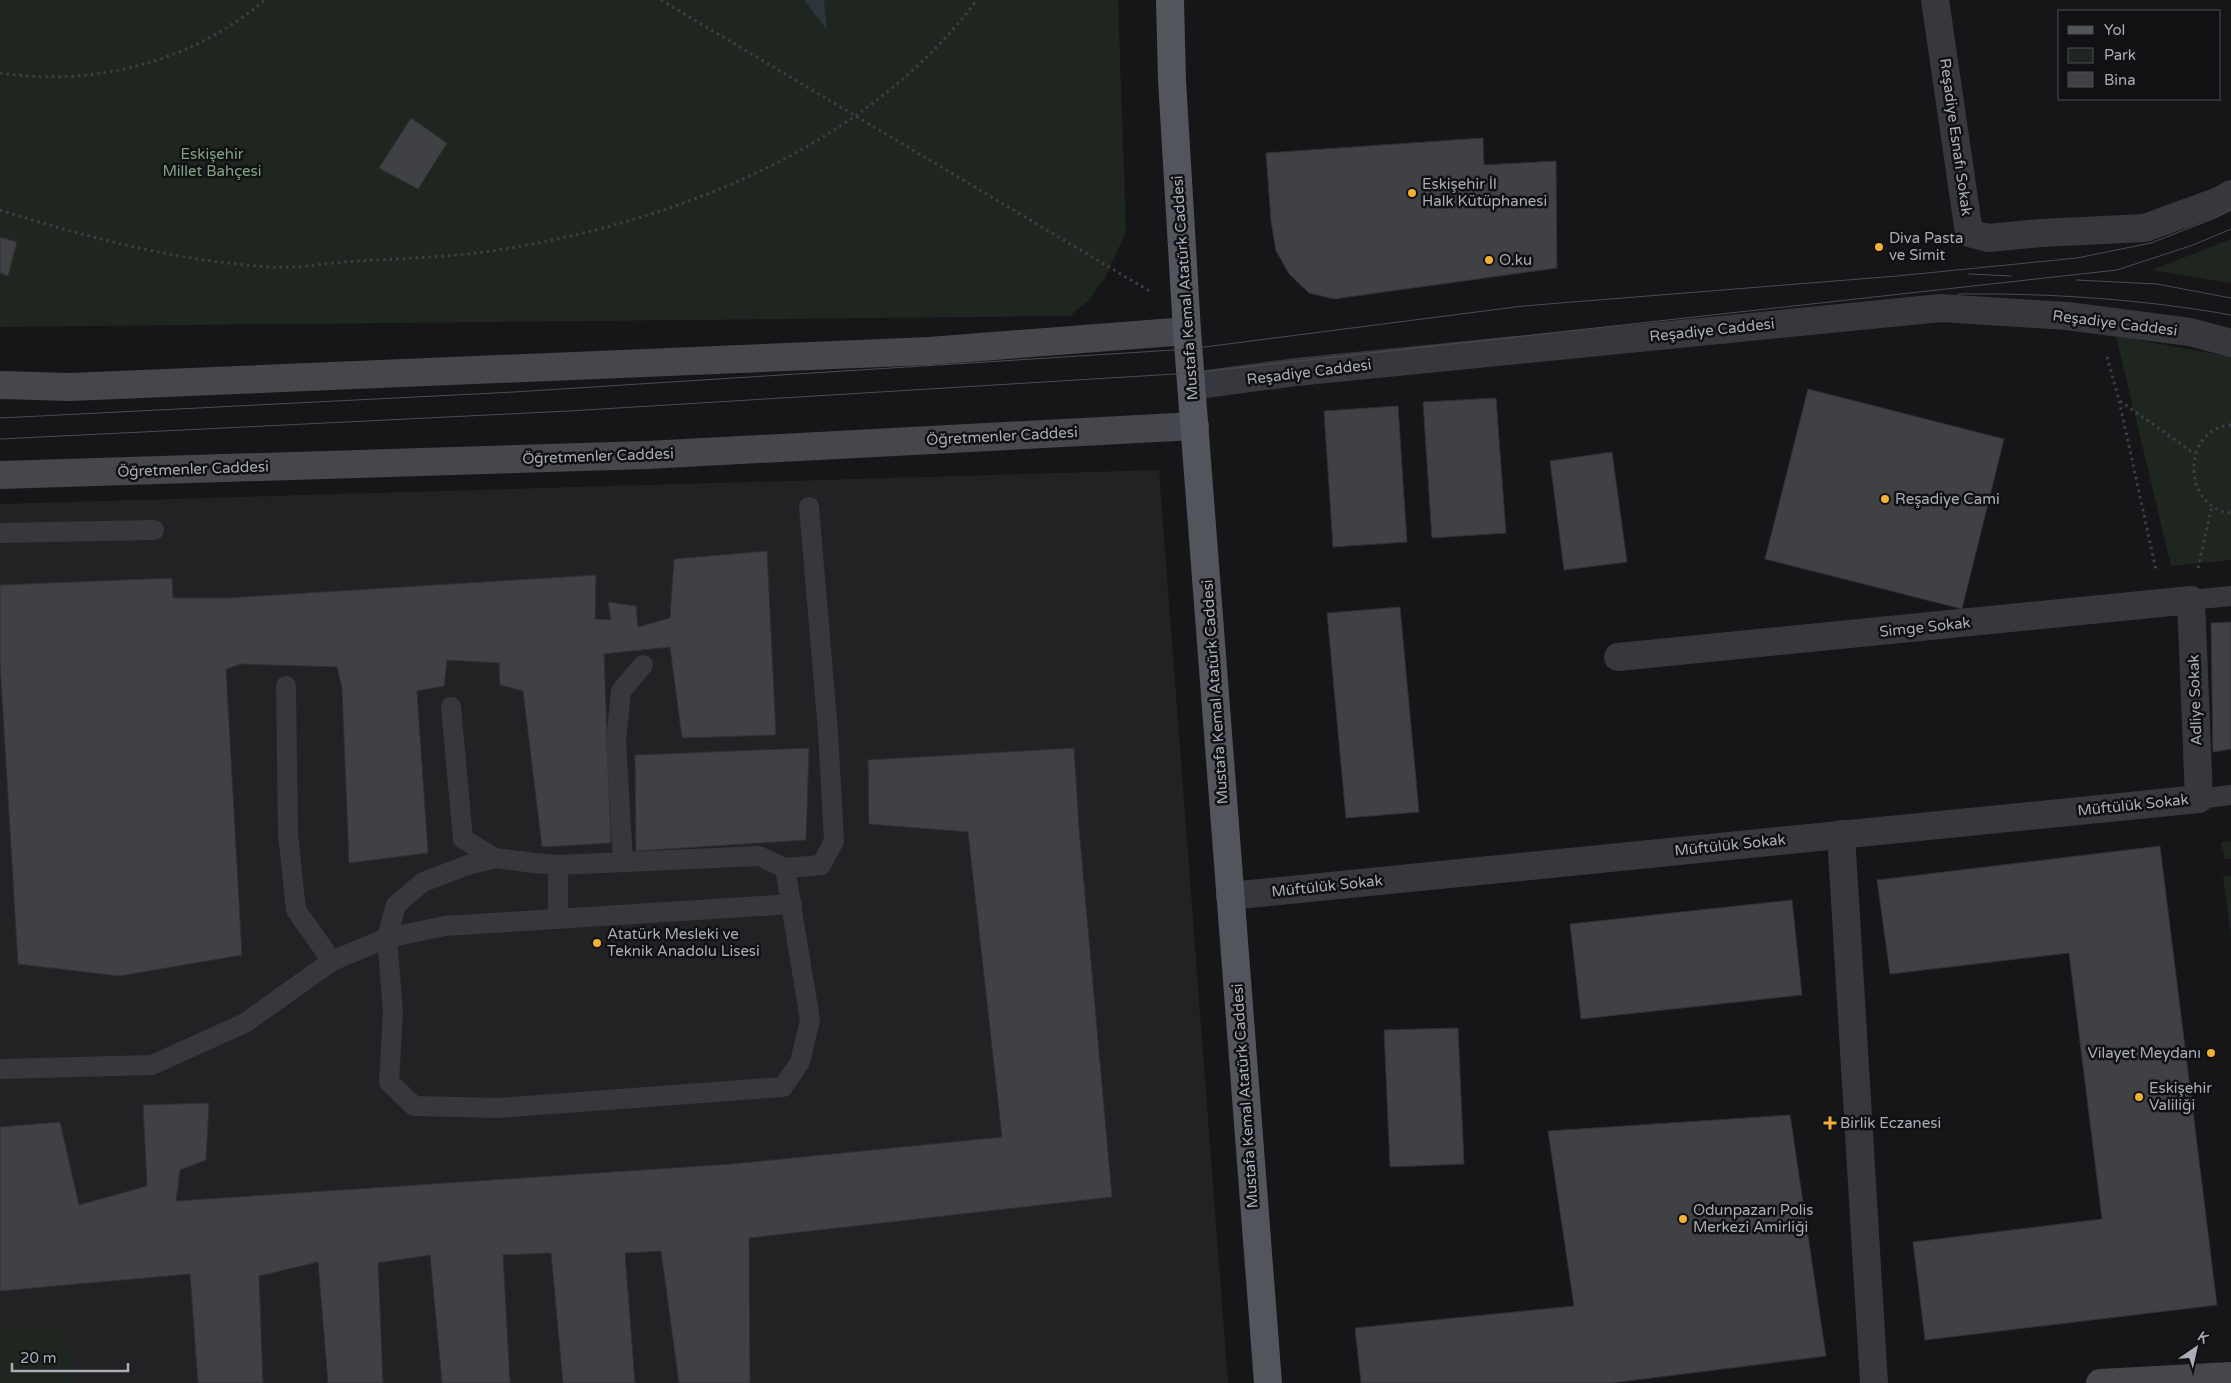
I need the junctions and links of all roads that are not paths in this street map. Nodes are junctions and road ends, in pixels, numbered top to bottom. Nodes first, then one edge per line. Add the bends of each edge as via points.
1 (1170, 0) edge
2 (1935, 0) edge
3 (2231, 194) edge
4 (1187, 331) junction
5 (2231, 343) edge
6 (0, 385) edge
7 (1192, 386) junction
8 (1195, 426) junction
9 (0, 475) edge
10 (809, 508) dead end
11 (154, 530) dead end
12 (0, 533) edge
13 (2231, 596) edge
14 (2191, 600) junction
15 (1618, 657) dead end
16 (643, 665) dead end
17 (286, 686) dead end
18 (451, 706) dead end
19 (2231, 795) edge
20 (2199, 799) junction
21 (1840, 834) junction
22 (495, 858) junction
23 (623, 862) junction
24 (558, 864) junction
25 (785, 868) junction
26 (1230, 896) junction
27 (792, 904) junction
28 (558, 919) junction
29 (387, 938) junction
30 (332, 960) junction
31 (0, 1069) edge
32 (2231, 1376) edge
33 (2167, 1381) edge
34 (1268, 1383) edge
35 (1874, 1383) edge
36 (2100, 1383) edge

1 - 4 main road, Mustafa Kemal Atatürk Caddesi via 1172,90
2 - 3 street, Reşadiye Esnafı Sokak via 1970,232 1988,238 2041,232 2145,228
4 - 6 main road via 928,351 70,387
4 - 7 main road, Mustafa Kemal Atatürk Caddesi
5 - 7 street, Reşadiye Caddesi via 2190,332 2066,316 1941,308 1335,368
7 - 8 main road, Mustafa Kemal Atatürk Caddesi
8 - 9 main road, Öğretmenler Caddesi via 646,455
8 - 26 main road, Mustafa Kemal Atatürk Caddesi
10 - 25 lane via 834,840 821,865
11 - 12 lane
13 - 14 lane, Simge Sokak
14 - 15 street, Simge Sokak
14 - 20 street, Adliye Sokak
16 - 23 lane via 621,691 616,741
17 - 30 lane via 288,834 296,910
18 - 22 lane via 463,839
19 - 20 lane, Müftülük Sokak
20 - 21 street, Müftülük Sokak
21 - 26 street, Müftülük Sokak
21 - 35 street
22 - 24 lane
22 - 29 lane via 423,882 396,905
23 - 24 lane
23 - 25 lane via 759,856
24 - 28 lane
25 - 27 lane
26 - 34 main road, Mustafa Kemal Atatürk Caddesi
27 - 28 lane
27 - 29 lane via 810,1020 800,1062 783,1087 498,1108 414,1106 388,1082 393,1012
28 - 29 lane via 445,926
29 - 30 lane
30 - 31 lane via 245,1023 152,1066
32 - 33 main road
33 - 36 main road

